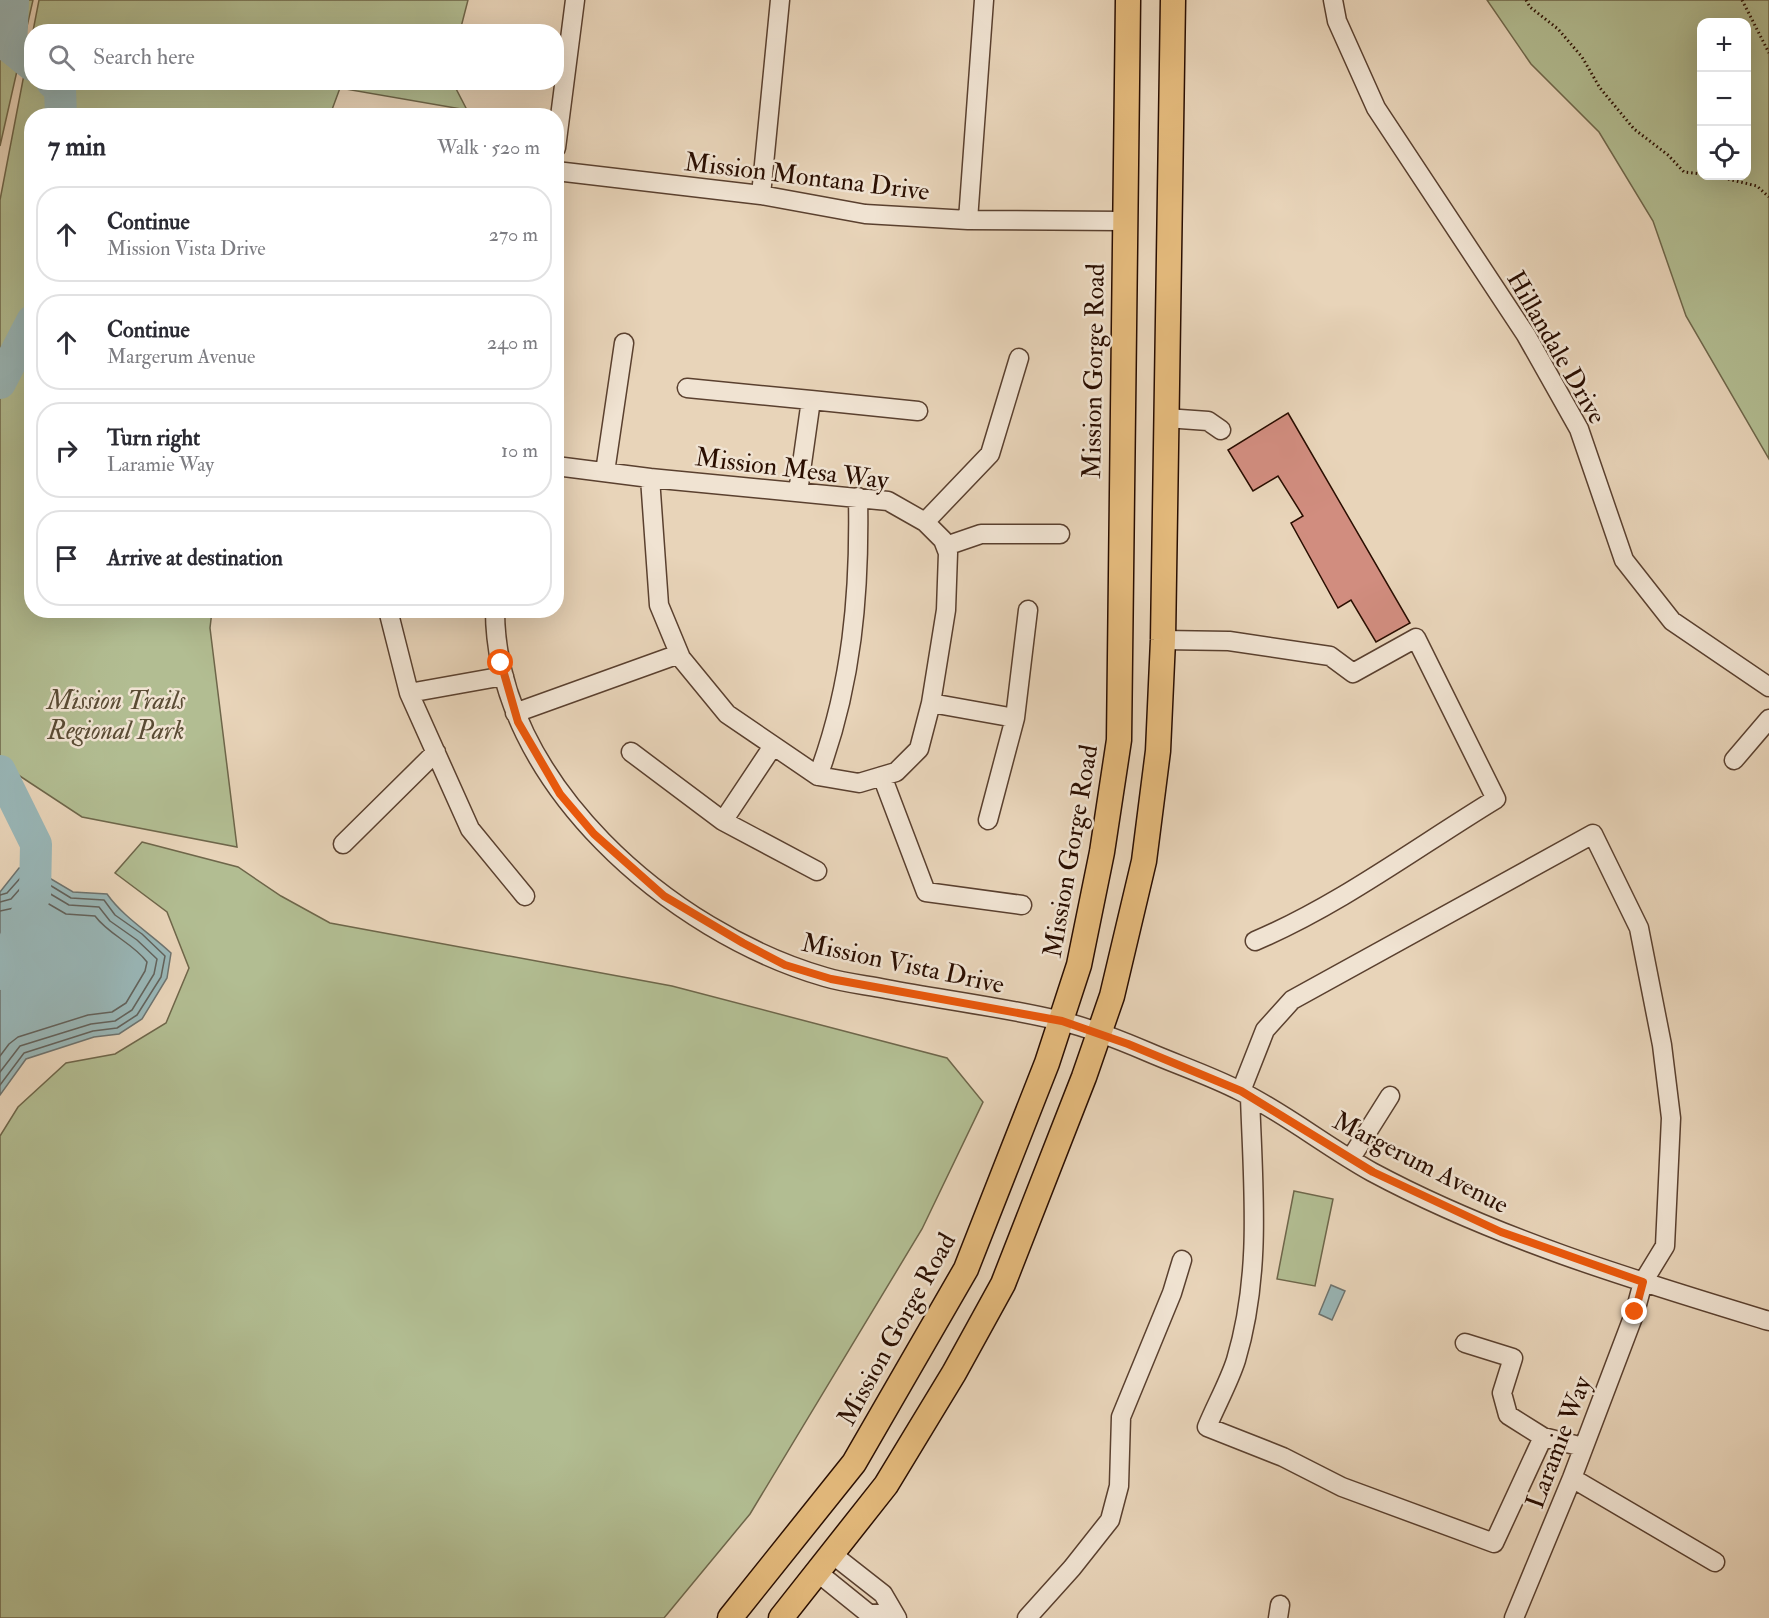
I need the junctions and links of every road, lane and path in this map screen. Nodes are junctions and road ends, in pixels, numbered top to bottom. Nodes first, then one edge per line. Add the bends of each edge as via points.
1 (575, 0) edge
2 (780, 0) edge
3 (984, 0) edge
4 (1128, 0) edge
5 (1173, 0) edge
6 (1333, 0) edge
7 (1526, 0) edge
8 (1742, 0) edge
9 (1769, 53) edge
10 (564, 86) edge
11 (563, 90) edge
12 (561, 108) edge
13 (564, 172) edge
14 (1697, 174) edge
15 (1732, 180) edge
16 (761, 195) junction
17 (1769, 197) edge
18 (968, 220) junction
19 (1124, 221) junction
20 (624, 343) dead end
21 (1019, 358) dead end
22 (687, 388) dead end
23 (811, 400) junction
24 (918, 411) dead end
25 (1166, 418) junction
26 (1221, 430) dead end
27 (564, 467) edge
28 (605, 472) junction
29 (650, 478) junction
30 (798, 492) junction
31 (858, 497) junction
32 (925, 522) junction
33 (1060, 534) dead end
34 (946, 546) junction
35 (1028, 610) dead end
36 (390, 618) edge
37 (496, 618) edge
38 (1163, 640) junction
39 (679, 654) junction
40 (504, 676) junction
41 (1769, 687) edge
42 (409, 693) junction
43 (931, 703) junction
44 (515, 713) junction
45 (1015, 718) junction
46 (1769, 719) edge
47 (773, 746) junction
48 (436, 752) junction
49 (631, 752) dead end
50 (1734, 760) dead end
51 (818, 776) junction
52 (882, 776) junction
53 (723, 820) junction
54 (988, 820) dead end
55 (343, 844) dead end
56 (817, 871) dead end
57 (525, 896) dead end
58 (1022, 905) dead end
59 (1255, 940) dead end
60 (1062, 1021) junction
61 (1099, 1033) junction
62 (1245, 1094) junction
63 (1390, 1096) dead end
64 (1351, 1158) junction
65 (1182, 1260) dead end
66 (1643, 1282) junction
67 (1769, 1321) edge
68 (1466, 1343) dead end
69 (1543, 1437) junction
70 (1583, 1448) junction
71 (1572, 1478) junction
72 (1715, 1562) dead end
73 (824, 1563) junction
74 (894, 1616) edge
75 (730, 1618) edge
76 (781, 1618) edge
77 (1027, 1618) edge
78 (1514, 1618) edge

1 - 10 street
2 - 16 street
3 - 18 street
4 - 19 main road, Mission Gorge Road
5 - 25 main road
6 - 41 street, Hillandale Drive via 1337,21 1376,108 1526,335 1579,429 1624,560 1672,621
7 - 14 path via 1582,57 1600,88 1634,129 1684,172
8 - 9 path
11 - 12 street
13 - 16 street, Mission Montana Drive
15 - 17 path via 1757,186
16 - 18 street, Mission Montana Drive via 865,214
18 - 19 street, Mission Montana Drive
19 - 60 main road, Mission Gorge Road via 1119,740 1102,852 1079,965
20 - 28 street
21 - 32 street via 990,454
22 - 23 street
23 - 24 street
23 - 30 street
25 - 26 street via 1208,421
25 - 38 main road
27 - 28 street, Mission Mesa Way
28 - 29 street, Mission Mesa Way
29 - 30 street, Mission Mesa Way
29 - 39 street via 658,605
30 - 31 street, Mission Mesa Way
31 - 32 street, Mission Mesa Way via 888,501
31 - 51 street via 854,632 834,734
32 - 34 street, Mission Mesa Way
33 - 34 street via 981,534
34 - 43 street via 946,610
35 - 45 street
36 - 42 street
37 - 40 street, Mission Vista Drive
38 - 59 street via 1229,641 1330,656 1353,673 1416,638 1496,799 1327,905 1291,926
38 - 61 main road via 1158,751 1144,861 1112,996
39 - 44 street
39 - 47 street via 727,714
40 - 42 street
40 - 44 street, Mission Vista Drive
42 - 48 street
43 - 45 street
43 - 52 street via 919,749 896,772
44 - 60 street, Mission Vista Drive via 560,794 594,834 664,896 743,943 785,965 831,979
45 - 54 street
46 - 50 street
47 - 51 street
47 - 53 street
48 - 55 street
48 - 57 street via 470,829
49 - 53 street
51 - 52 street via 859,783
52 - 58 street via 926,892
53 - 56 street
60 - 61 street, Margerum Avenue
60 - 75 main road, Mission Gorge Road via 966,1269 927,1340 854,1462
61 - 62 street, Margerum Avenue
61 - 73 main road via 1003,1284 886,1485
62 - 64 street, Margerum Avenue
62 - 66 street, Laramie Way via 1265,1030 1292,1000 1593,834 1639,928 1662,1046 1671,1118 1665,1246
62 - 69 street via 1256,1230 1250,1299 1235,1361 1207,1427 1283,1457 1342,1487 1494,1543
63 - 64 street
64 - 66 street, Margerum Avenue via 1501,1232
65 - 77 street via 1121,1417 1119,1486 1110,1520
66 - 67 street, Margerum Avenue
66 - 70 street, Laramie Way
68 - 69 street via 1513,1358 1502,1394 1508,1414
69 - 70 street
70 - 71 street, Laramie Way
71 - 72 street
71 - 78 street, Laramie Way
73 - 74 street via 869,1614
73 - 76 main road

